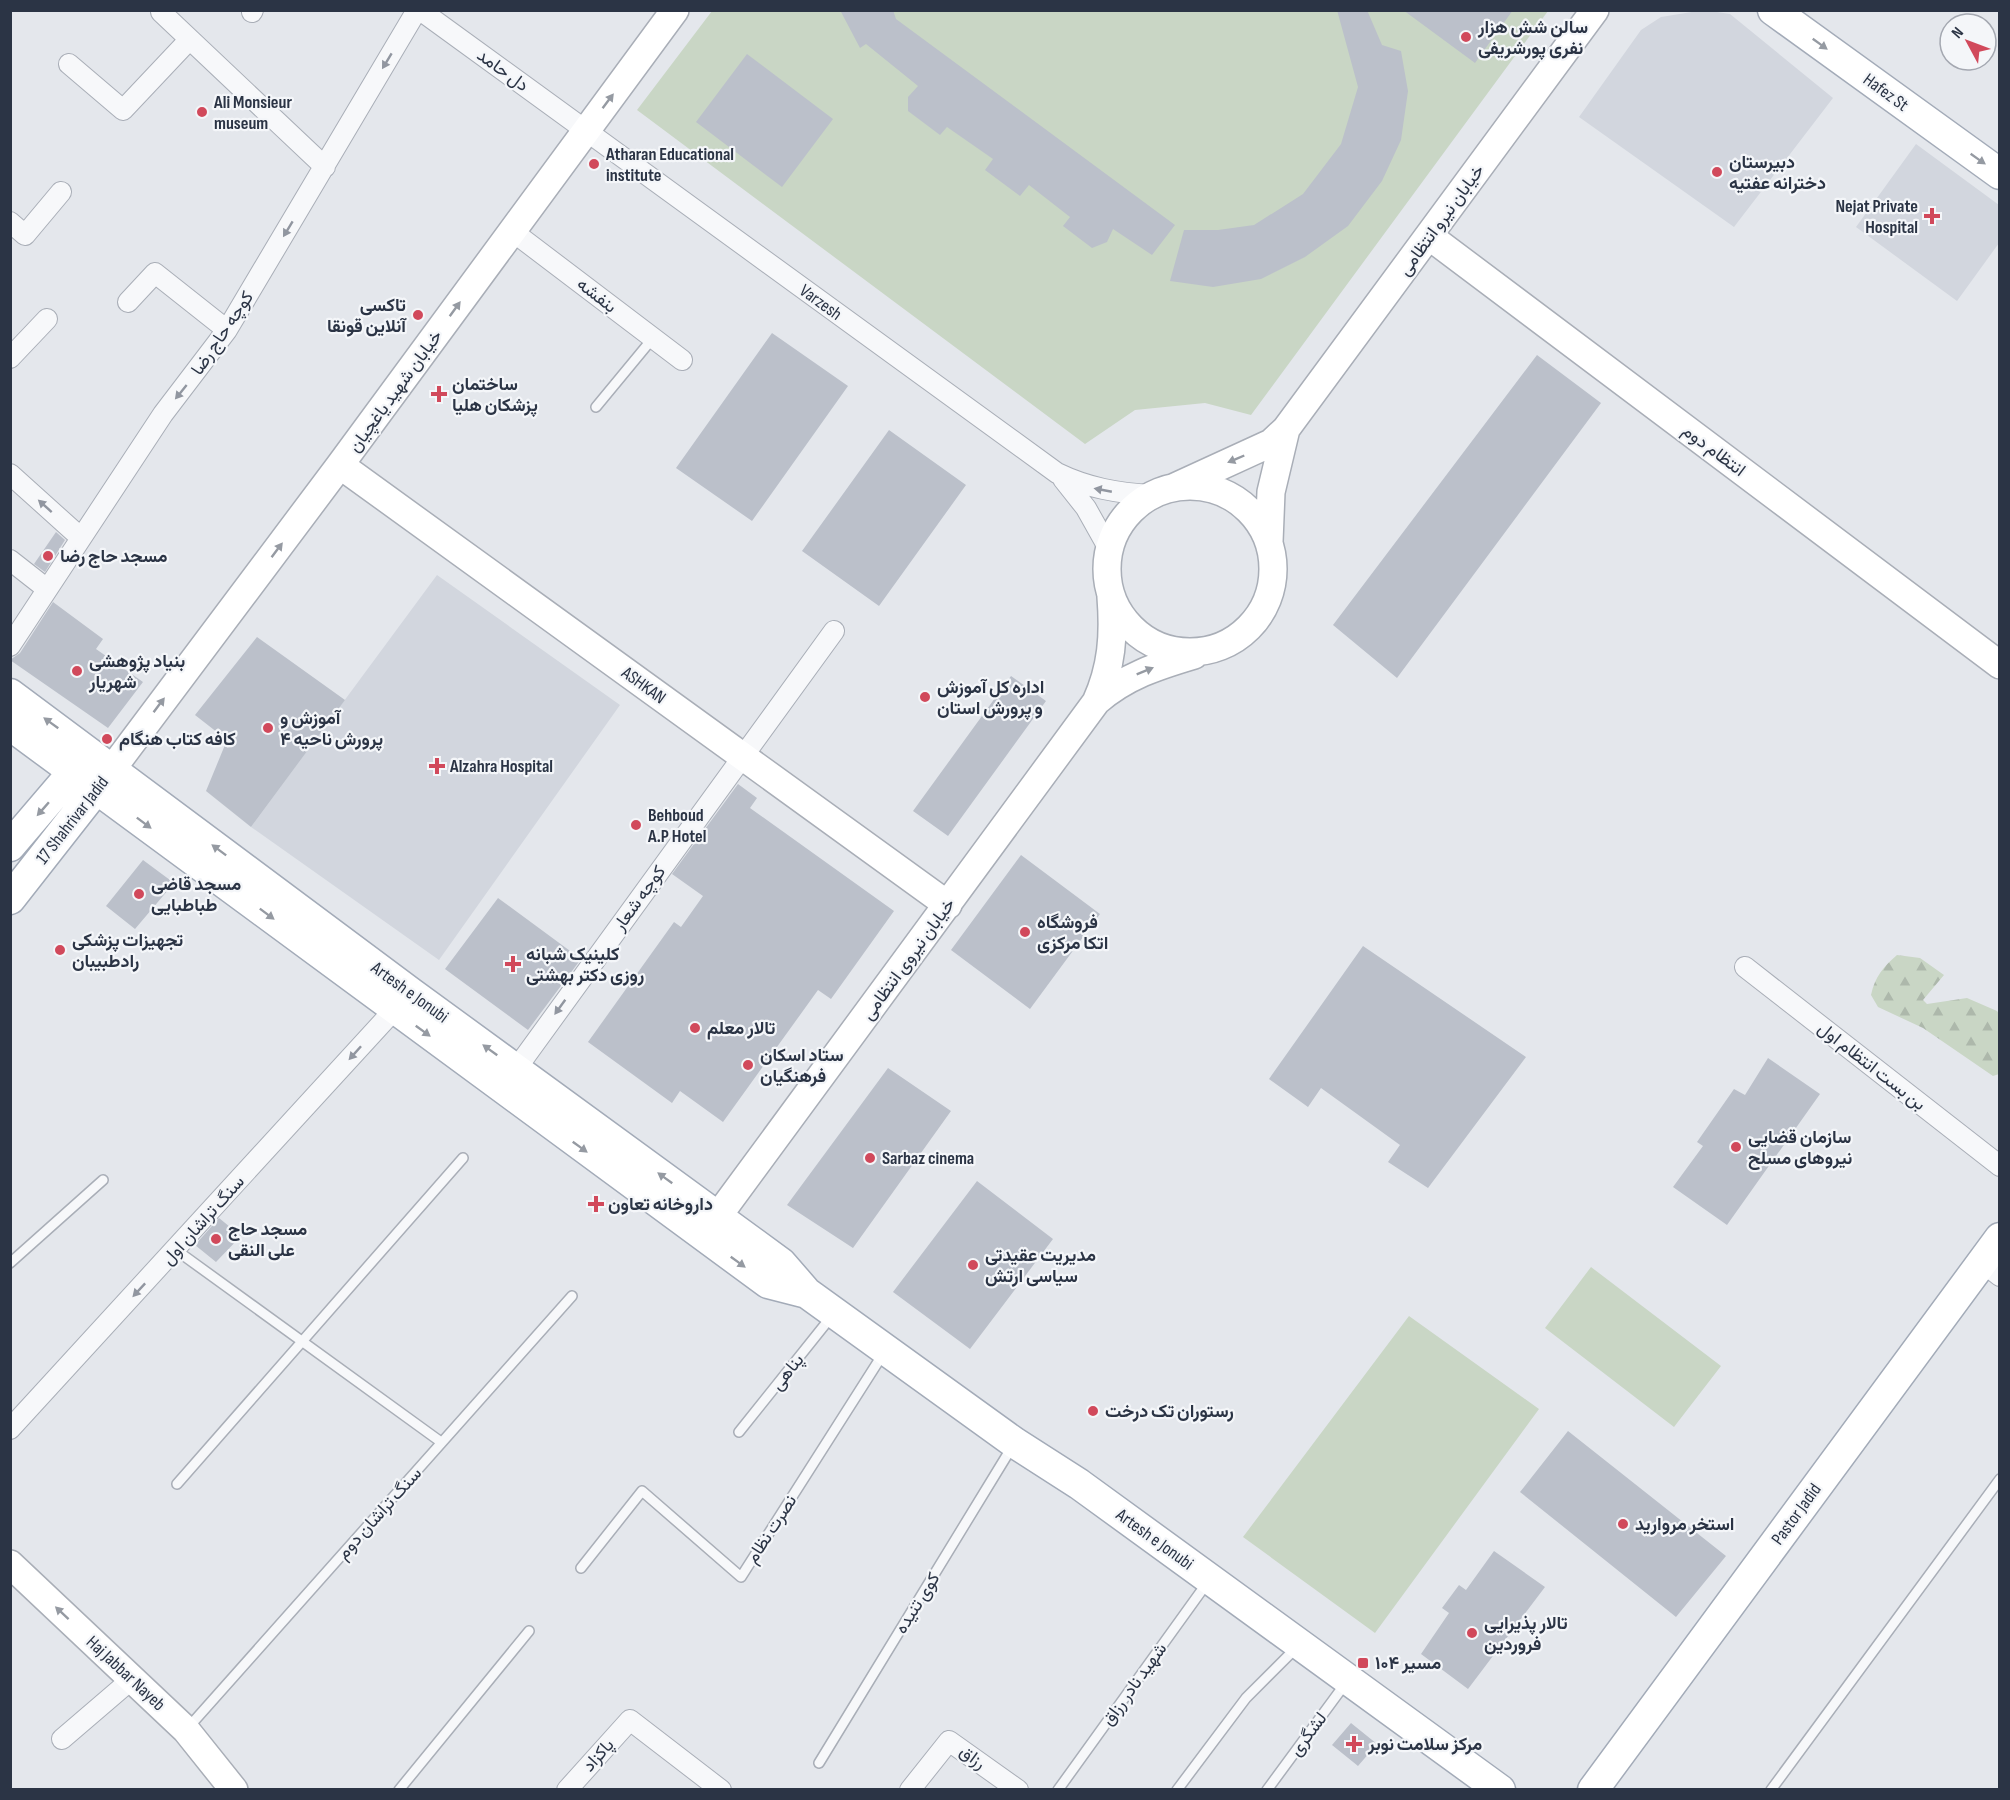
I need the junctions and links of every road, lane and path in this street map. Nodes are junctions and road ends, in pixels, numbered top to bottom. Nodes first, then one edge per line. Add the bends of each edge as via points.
1 (418, 10) edge
2 (675, 10) edge
3 (1595, 10) edge
4 (1773, 10) edge
5 (161, 12) dead end
6 (189, 40) junction
7 (69, 64) dead end
8 (586, 130) junction
9 (325, 166) junction
10 (2000, 174) edge
11 (61, 192) dead end
12 (10, 222) edge
13 (512, 231) junction
14 (1429, 236) junction
15 (128, 302) dead end
16 (47, 319) dead end
17 (227, 330) junction
18 (653, 338) junction
19 (10, 358) edge
20 (682, 360) dead end
21 (596, 407) dead end
22 (1286, 429) junction
23 (340, 465) junction
24 (1057, 473) junction
25 (10, 474) edge
26 (1163, 491) junction
27 (80, 537) junction
28 (1269, 542) junction
29 (1109, 549) junction
30 (10, 560) edge
31 (47, 589) junction
32 (1111, 597) junction
33 (834, 632) dead end
34 (10, 645) edge
35 (1206, 651) junction
36 (2000, 665) edge
37 (10, 694) edge
38 (1096, 702) junction
39 (10, 725) edge
40 (742, 756) junction
41 (94, 770) junction
42 (10, 846) edge
43 (10, 899) edge
44 (948, 904) junction
45 (1745, 967) dead end
46 (394, 1010) junction
47 (516, 1069) junction
48 (463, 1158) dead end
49 (2000, 1166) edge
50 (103, 1180) dead end
51 (718, 1216) junction
52 (2000, 1238) edge
53 (176, 1250) junction
54 (10, 1263) edge
55 (1991, 1269) edge
56 (807, 1293) junction
57 (572, 1296) dead end
58 (835, 1313) junction
59 (302, 1341) junction
60 (886, 1349) junction
61 (10, 1429) edge
62 (739, 1432) dead end
63 (441, 1442) junction
64 (1015, 1443) junction
65 (2000, 1479) edge
66 (177, 1484) dead end
67 (10, 1564) edge
68 (581, 1568) dead end
69 (1210, 1579) junction
70 (529, 1631) dead end
71 (1300, 1644) junction
72 (132, 1678) junction
73 (1349, 1679) junction
74 (186, 1730) junction
75 (62, 1739) dead end
76 (819, 1763) dead end
77 (711, 1787) edge
78 (234, 1790) edge
79 (399, 1790) edge
80 (567, 1790) edge
81 (910, 1790) edge
82 (1018, 1790) edge
83 (1058, 1790) edge
84 (1177, 1790) edge
85 (1267, 1790) edge
86 (1500, 1790) edge
87 (1593, 1790) edge
88 (1771, 1790) edge

1 - 8 street, دل حامد
1 -> 9 street, کوچه حاج رضا
8 -> 2 street, خیابان شهید یاغچیان
3 - 14 street, خیابان نیرو انتظامی
4 -> 10 main road, Hafez St
5 - 6 street
6 - 7 street via 123,110
6 - 9 street
8 - 13 street, خیابان شهید یاغچیان
8 - 24 street, Varzesh
9 -> 17 street, کوچه حاج رضا
11 - 12 street via 25,235
13 - 18 street, بنفشه
23 -> 13 street, خیابان شهید یاغچیان
14 - 22 street, خیابان نیرو انتظامی
14 - 36 street, انتظام دوم
15 - 17 street via 155,273
16 - 19 street
17 -> 27 street, کوچه حاج رضا via 163,414
18 - 20 street, بنفشه
18 - 21 lane
22 -> 26 street, خیابان نیرو انتظامی via 1271,443
22 - 28 street, خیابان نیرو انتظامی via 1271,492
23 - 40 street, ASHKAN
41 -> 23 street, خیابان شهید یاغچیان
26 -> 24 street, Varzesh via 1101,490
24 - 29 street, Varzesh via 1086,508
27 -> 25 street
26 - 28 street via 1198,486 1221,492 1242,503
26 - 29 street via 1133,509 1118,528
27 - 31 street, کوچه حاج رضا
28 - 35 street via 1274,565 1271,589 1262,611 1228,643
29 - 32 street
30 - 31 street
31 - 34 street, کوچه حاج رضا
32 - 35 street via 1122,618 1138,635 1159,647 1182,652
32 - 38 street, خیابان نیروی انتظامی via 1110,666
33 - 40 street, کوچه شعار
38 -> 35 street, خیابان نیروی انتظامی via 1113,687 1146,669
41 -> 37 main road, Artesh e Jonubi
38 - 44 street, خیابان نیروی انتظامی
39 - 41 main road, Artesh e Jonubi
40 - 44 street, ASHKAN
40 -> 47 street, کوچه شعار
41 -> 42 main road, 17 Shahrivar Jadid
41 - 43 main road, 17 Shahrivar Jadid
41 -> 46 main road, Artesh e Jonubi
47 -> 41 main road, Artesh e Jonubi
44 - 51 street, خیابان نیروی انتظامی
45 - 49 street, بن بست انتظام اول
46 -> 53 street, سنگ تراشان اول
46 -> 56 main road, Artesh e Jonubi via 768,1283
51 -> 47 main road, Artesh e Jonubi
48 - 59 lane
50 - 54 lane
51 - 56 main road, Artesh e Jonubi via 781,1263
52 - 55 main road, Pastor Jadid
53 - 59 lane
53 -> 61 street, سنگ تراشان اول
55 - 87 main road, Pastor Jadid
56 - 58 main road, Artesh e Jonubi
57 - 63 lane, سنگ تراشان دوم
58 - 60 main road, Artesh e Jonubi
58 - 62 lane, پناهی
59 - 63 lane
59 - 66 lane
60 - 64 main road, Artesh e Jonubi
60 - 68 lane, نصرت نظام via 741,1577 642,1491
63 - 74 lane, سنگ تراشان دوم
64 - 69 main road, Artesh e Jonubi
64 - 76 lane, کوی تنیده
65 - 88 lane
72 -> 67 street, Haj Jabbar Nayeb
69 - 71 main road, Artesh e Jonubi
69 - 83 lane, شهید نادر رزاق
70 - 79 lane
71 - 73 main road, Artesh e Jonubi
71 - 84 lane via 1246,1698
72 - 74 street, Haj Jabbar Nayeb
72 - 75 street
73 - 85 lane, لشگری
73 - 86 main road, Artesh e Jonubi
74 - 78 street, Haj Jabbar Nayeb
77 - 80 street, پاکزاد via 630,1720
81 - 82 street, رزاق via 949,1741

